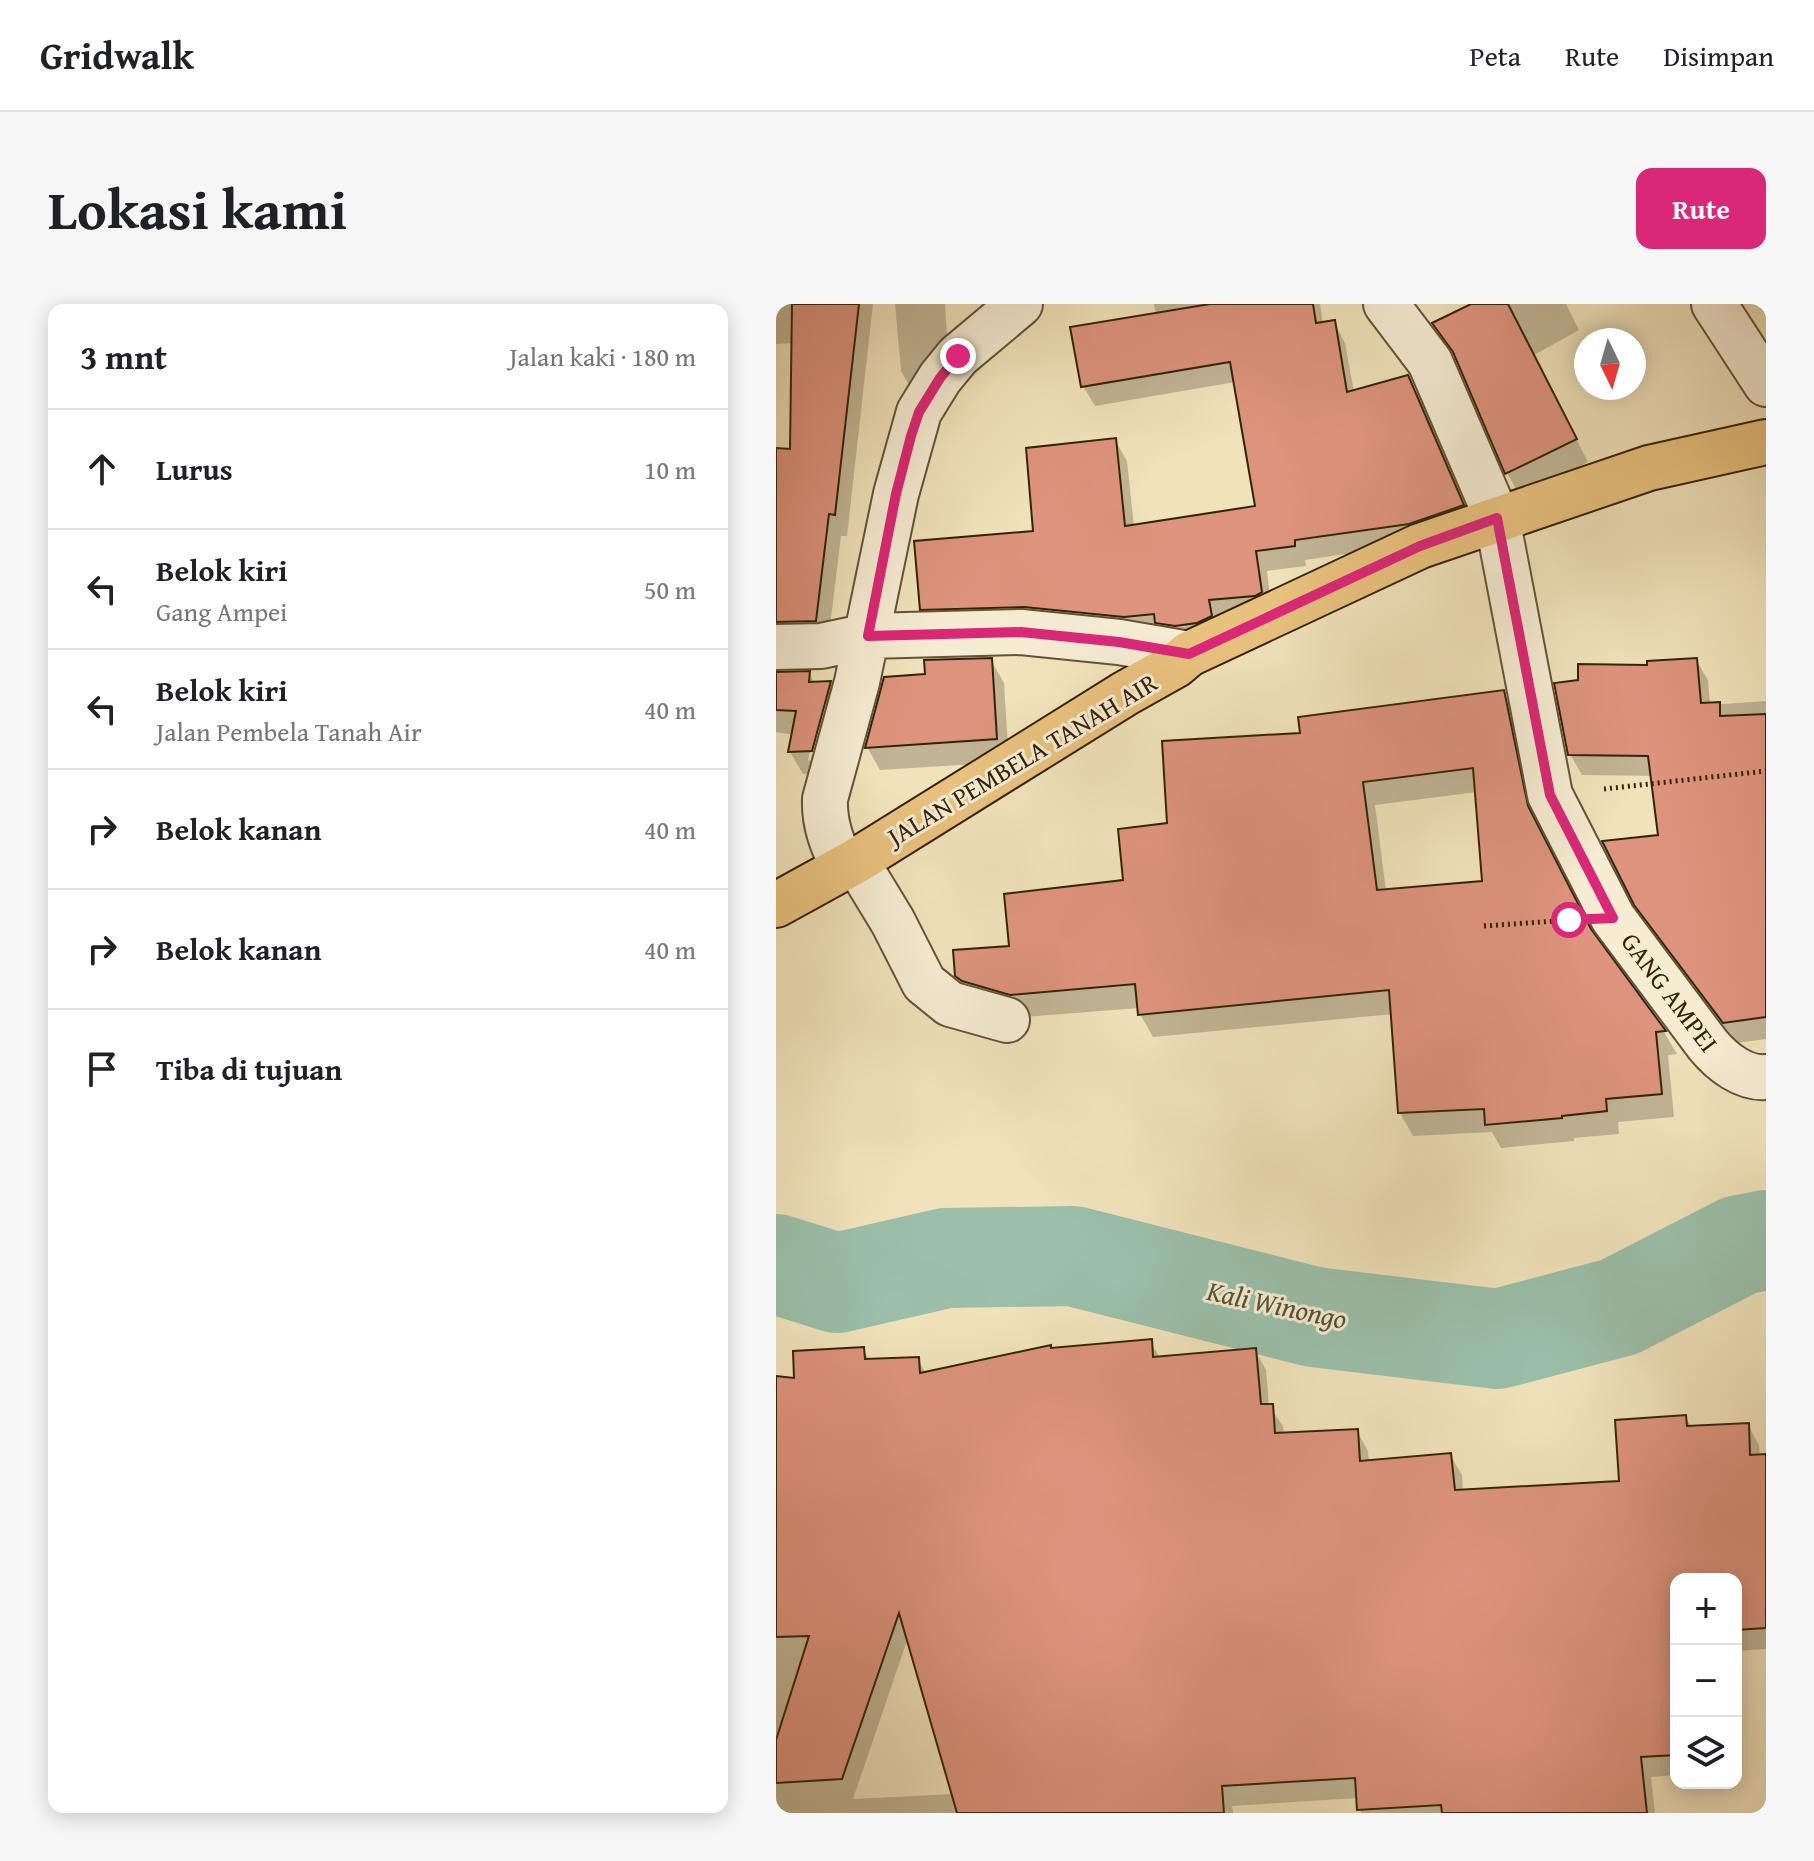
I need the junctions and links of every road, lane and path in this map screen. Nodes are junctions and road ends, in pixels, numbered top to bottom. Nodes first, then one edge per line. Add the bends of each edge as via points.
1 (1020, 304) edge
2 (1386, 304) edge
3 (1714, 304) edge
4 (1766, 384) edge
5 (1766, 442) edge
6 (1497, 518) junction
7 (868, 636) junction
8 (776, 647) edge
9 (1189, 654) junction
10 (1766, 771) edge
11 (1550, 795) junction
12 (850, 864) junction
13 (776, 905) edge
14 (1613, 918) junction
15 (1484, 926) dead end
16 (1007, 1020) dead end
17 (1764, 1077) edge

1 - 7 street via 958,356 919,412 896,494
2 - 6 street, GANG AMPEI via 1430,362
3 - 4 street
5 - 6 main road, JALAN PEMBELA TANAH AIR via 1649,468
6 - 9 main road, JALAN PEMBELA TANAH AIR via 1420,546
6 - 11 street, GANG AMPEI
7 - 8 street via 821,646
7 - 9 street via 1021,632
7 - 12 street via 825,799 830,834
9 - 12 main road, JALAN PEMBELA TANAH AIR
10 - 11 path
11 - 14 street, GANG AMPEI
12 - 13 main road, JALAN PEMBELA TANAH AIR
12 - 16 street via 893,922 924,983 950,1004
14 - 15 path
14 - 17 street, GANG AMPEI via 1718,1057 1745,1074

